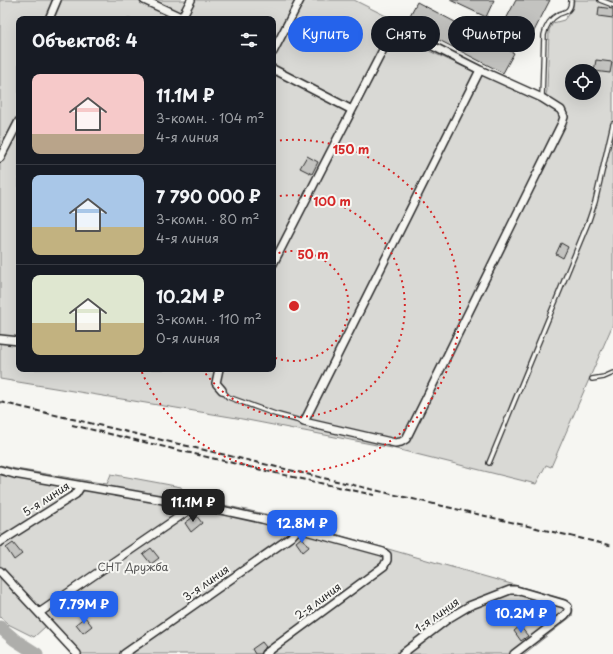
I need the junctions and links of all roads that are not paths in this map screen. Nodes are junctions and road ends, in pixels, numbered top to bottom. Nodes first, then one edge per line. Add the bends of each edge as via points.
1 (56, 0) edge
2 (144, 0) edge
3 (191, 0) edge
4 (300, 0) edge
5 (571, 0) edge
6 (600, 0) edge
7 (612, 0) edge
8 (612, 5) edge
9 (50, 16) edge
10 (179, 16) edge
11 (184, 16) edge
12 (276, 46) edge
13 (480, 70) junction
14 (276, 71) edge
15 (542, 98) junction
16 (352, 110) junction
17 (613, 124) edge
18 (16, 127) edge
19 (0, 158) edge
20 (276, 258) edge
21 (0, 339) edge
22 (16, 340) edge
23 (218, 372) edge
24 (613, 373) edge
25 (592, 379) dead end
26 (222, 390) joint
27 (304, 422) junction
28 (489, 463) dead end
29 (0, 470) edge
30 (82, 486) junction
31 (191, 504) junction
32 (298, 529) junction
33 (0, 542) edge
34 (0, 571) edge
35 (39, 613) junction
36 (77, 654) edge
37 (124, 654) edge
38 (265, 654) edge
39 (402, 654) edge
40 (514, 654) edge

1 - 9 street
2 - 10 street
3 - 11 street
4 - 12 street
5 - 15 lane via 568,10 550,20 546,27
6 - 8 lane
7 - 8 lane
13 - 15 street
13 - 16 street via 403,31 397,31 388,40
13 - 27 street
14 - 16 street
15 - 27 street via 561,110 564,117 562,123 406,439 395,443
16 - 20 street
17 - 28 lane via 589,220
18 - 19 street
21 - 22 street
23 - 26 street via 216,383
24 - 25 lane
26 - 27 lane via 228,397
29 - 30 street
30 - 31 street
30 - 33 street, 5-я линия via 76,494
31 - 32 street
31 - 35 street via 186,512
32 - 37 street, 3-я линия
32 - 38 street, 2-я линия via 383,552 388,560 384,566
34 - 35 street
35 - 36 street
39 - 40 street, 1-я линия via 469,606 510,590 568,607 565,615

